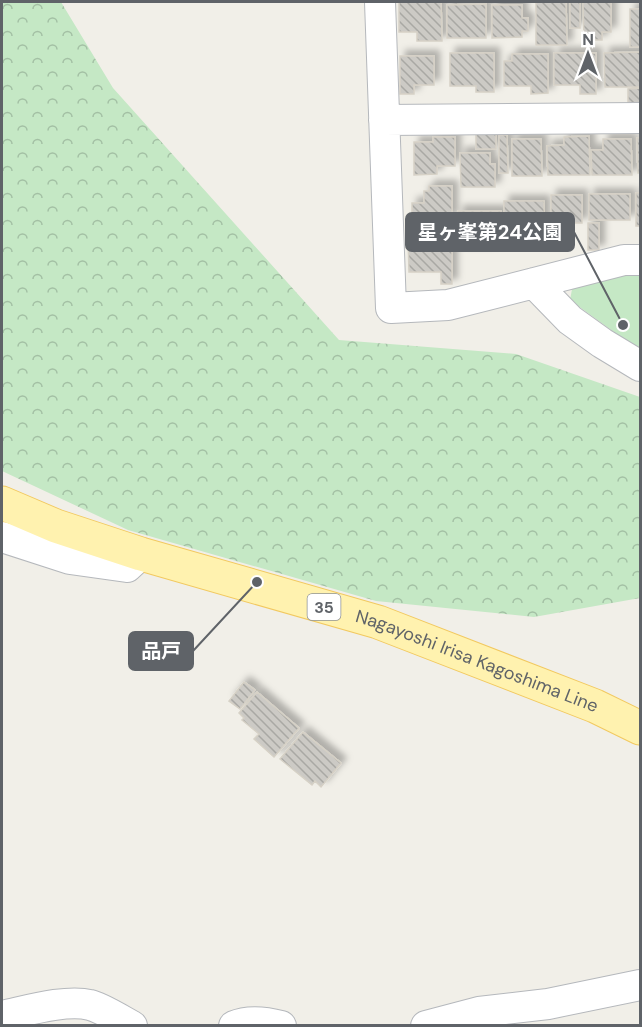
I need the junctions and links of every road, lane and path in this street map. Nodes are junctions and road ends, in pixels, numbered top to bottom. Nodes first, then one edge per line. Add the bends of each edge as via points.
1 (380, 2) edge
2 (640, 118) edge
3 (384, 120) junction
4 (640, 260) edge
5 (534, 283) junction
6 (640, 366) edge
7 (2, 502) edge
8 (2, 537) edge
9 (141, 554) junction
10 (640, 728) edge
11 (640, 985) edge
12 (2, 1016) edge
13 (132, 1026) edge
14 (234, 1026) edge
15 (281, 1026) edge
16 (426, 1026) edge

1 - 3 street
2 - 3 street
3 - 5 street via 391,308 448,305
4 - 5 street via 624,260
5 - 6 street via 570,320
7 - 9 main road, Nagayoshi Irisa Kagoshima Line / 35 via 56,526
8 - 9 street via 70,559 127,567
9 - 10 main road, Nagayoshi Irisa Kagoshima Line / 35 via 378,622 595,706
11 - 16 street via 548,1004 479,1012
12 - 13 street via 53,1005 91,1005
14 - 15 street via 242,1022 270,1022

